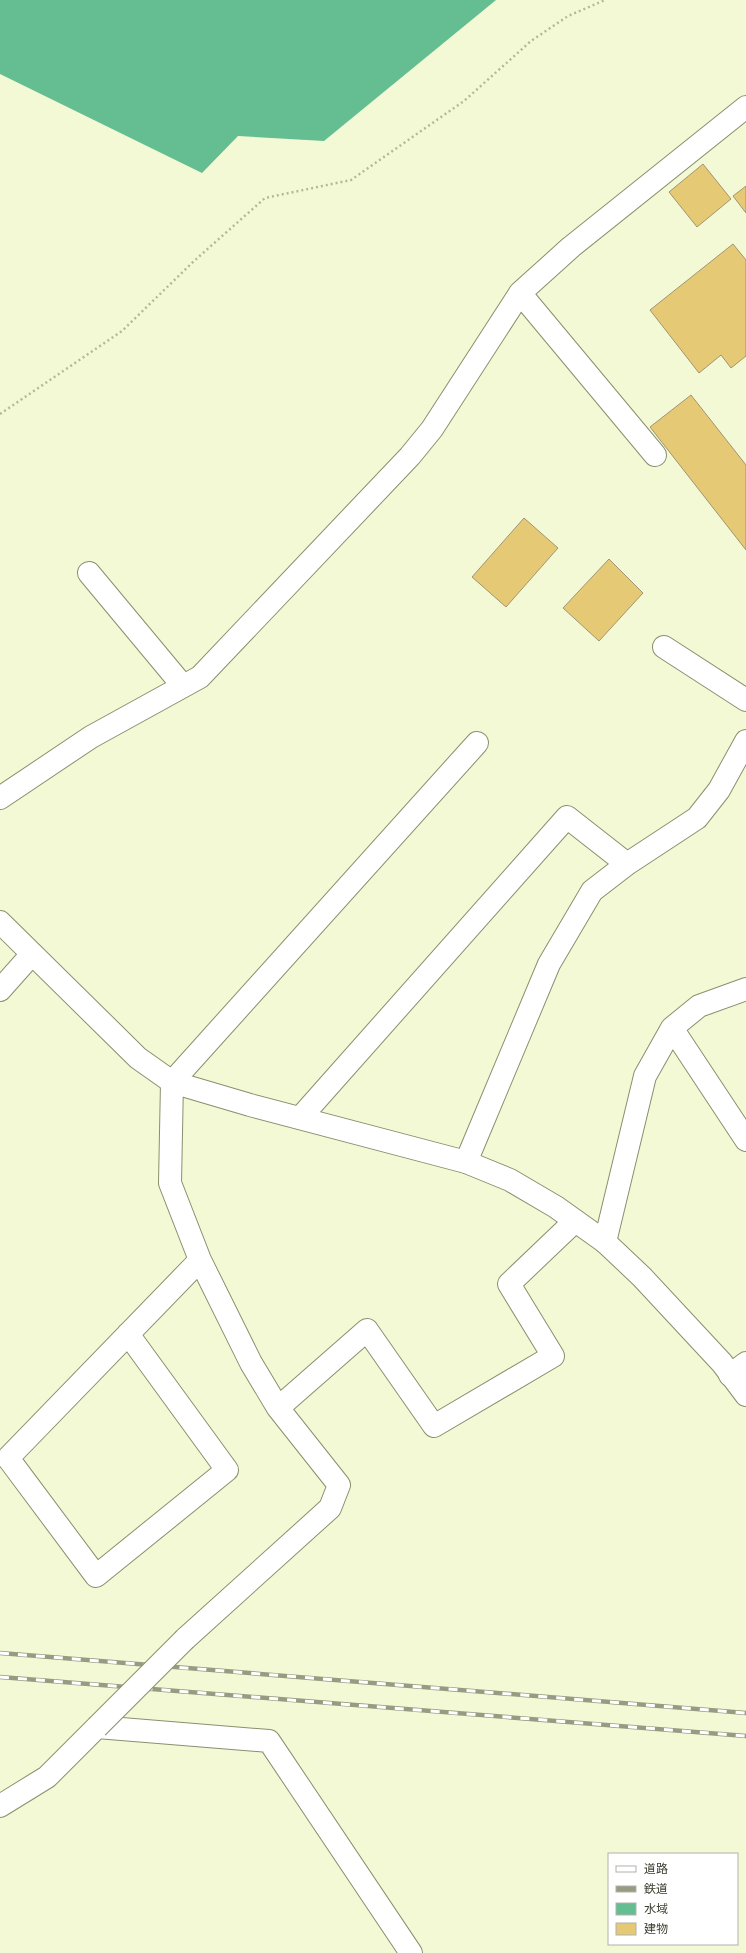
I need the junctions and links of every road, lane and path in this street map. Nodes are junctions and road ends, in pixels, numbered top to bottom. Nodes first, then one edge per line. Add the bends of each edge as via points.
1 (605, 0) edge
2 (746, 107) edge
3 (520, 294) junction
4 (0, 414) edge
5 (655, 455) dead end
6 (89, 573) dead end
7 (664, 647) dead end
8 (183, 686) junction
9 (746, 700) edge
10 (746, 741) edge
11 (477, 744) dead end
12 (0, 798) edge
13 (627, 864) junction
14 (0, 922) edge
15 (32, 954) junction
16 (746, 988) edge
17 (0, 990) edge
18 (672, 1028) junction
19 (172, 1082) junction
20 (300, 1118) junction
21 (746, 1140) edge
22 (466, 1162) junction
23 (575, 1221) junction
24 (605, 1242) junction
25 (200, 1260) junction
26 (128, 1334) junction
27 (738, 1369) edge
28 (746, 1395) edge
29 (278, 1408) junction
30 (97, 1727) junction
31 (0, 1806) edge
32 (412, 1953) edge

1 - 4 path via 568,16 531,41 464,101 351,180 265,198 194,260 122,331
2 - 3 street via 571,247
3 - 5 street
3 - 8 street via 432,429 410,456 200,677
6 - 8 street
7 - 9 street
8 - 12 street via 90,737
10 - 13 street via 720,790 698,818
11 - 19 street
13 - 20 street via 567,817
13 - 22 street via 592,891 550,964
14 - 15 street
15 - 17 street
15 - 19 street via 138,1058
16 - 18 street via 699,1006
18 - 21 street
18 - 24 street via 645,1076
19 - 20 street
19 - 25 street via 170,1183
20 - 22 street
22 - 23 street via 510,1180
23 - 24 street
23 - 29 street via 509,1284 552,1356 434,1426 367,1330
24 - 27 street via 642,1277 722,1363
25 - 26 street
25 - 29 street via 251,1363
26 - 26 street via 8,1458 96,1576 227,1470
27 - 28 street
29 - 30 street, bridge via 339,1485 330,1508 185,1639
30 - 31 street via 46,1777
30 - 32 street via 269,1741

